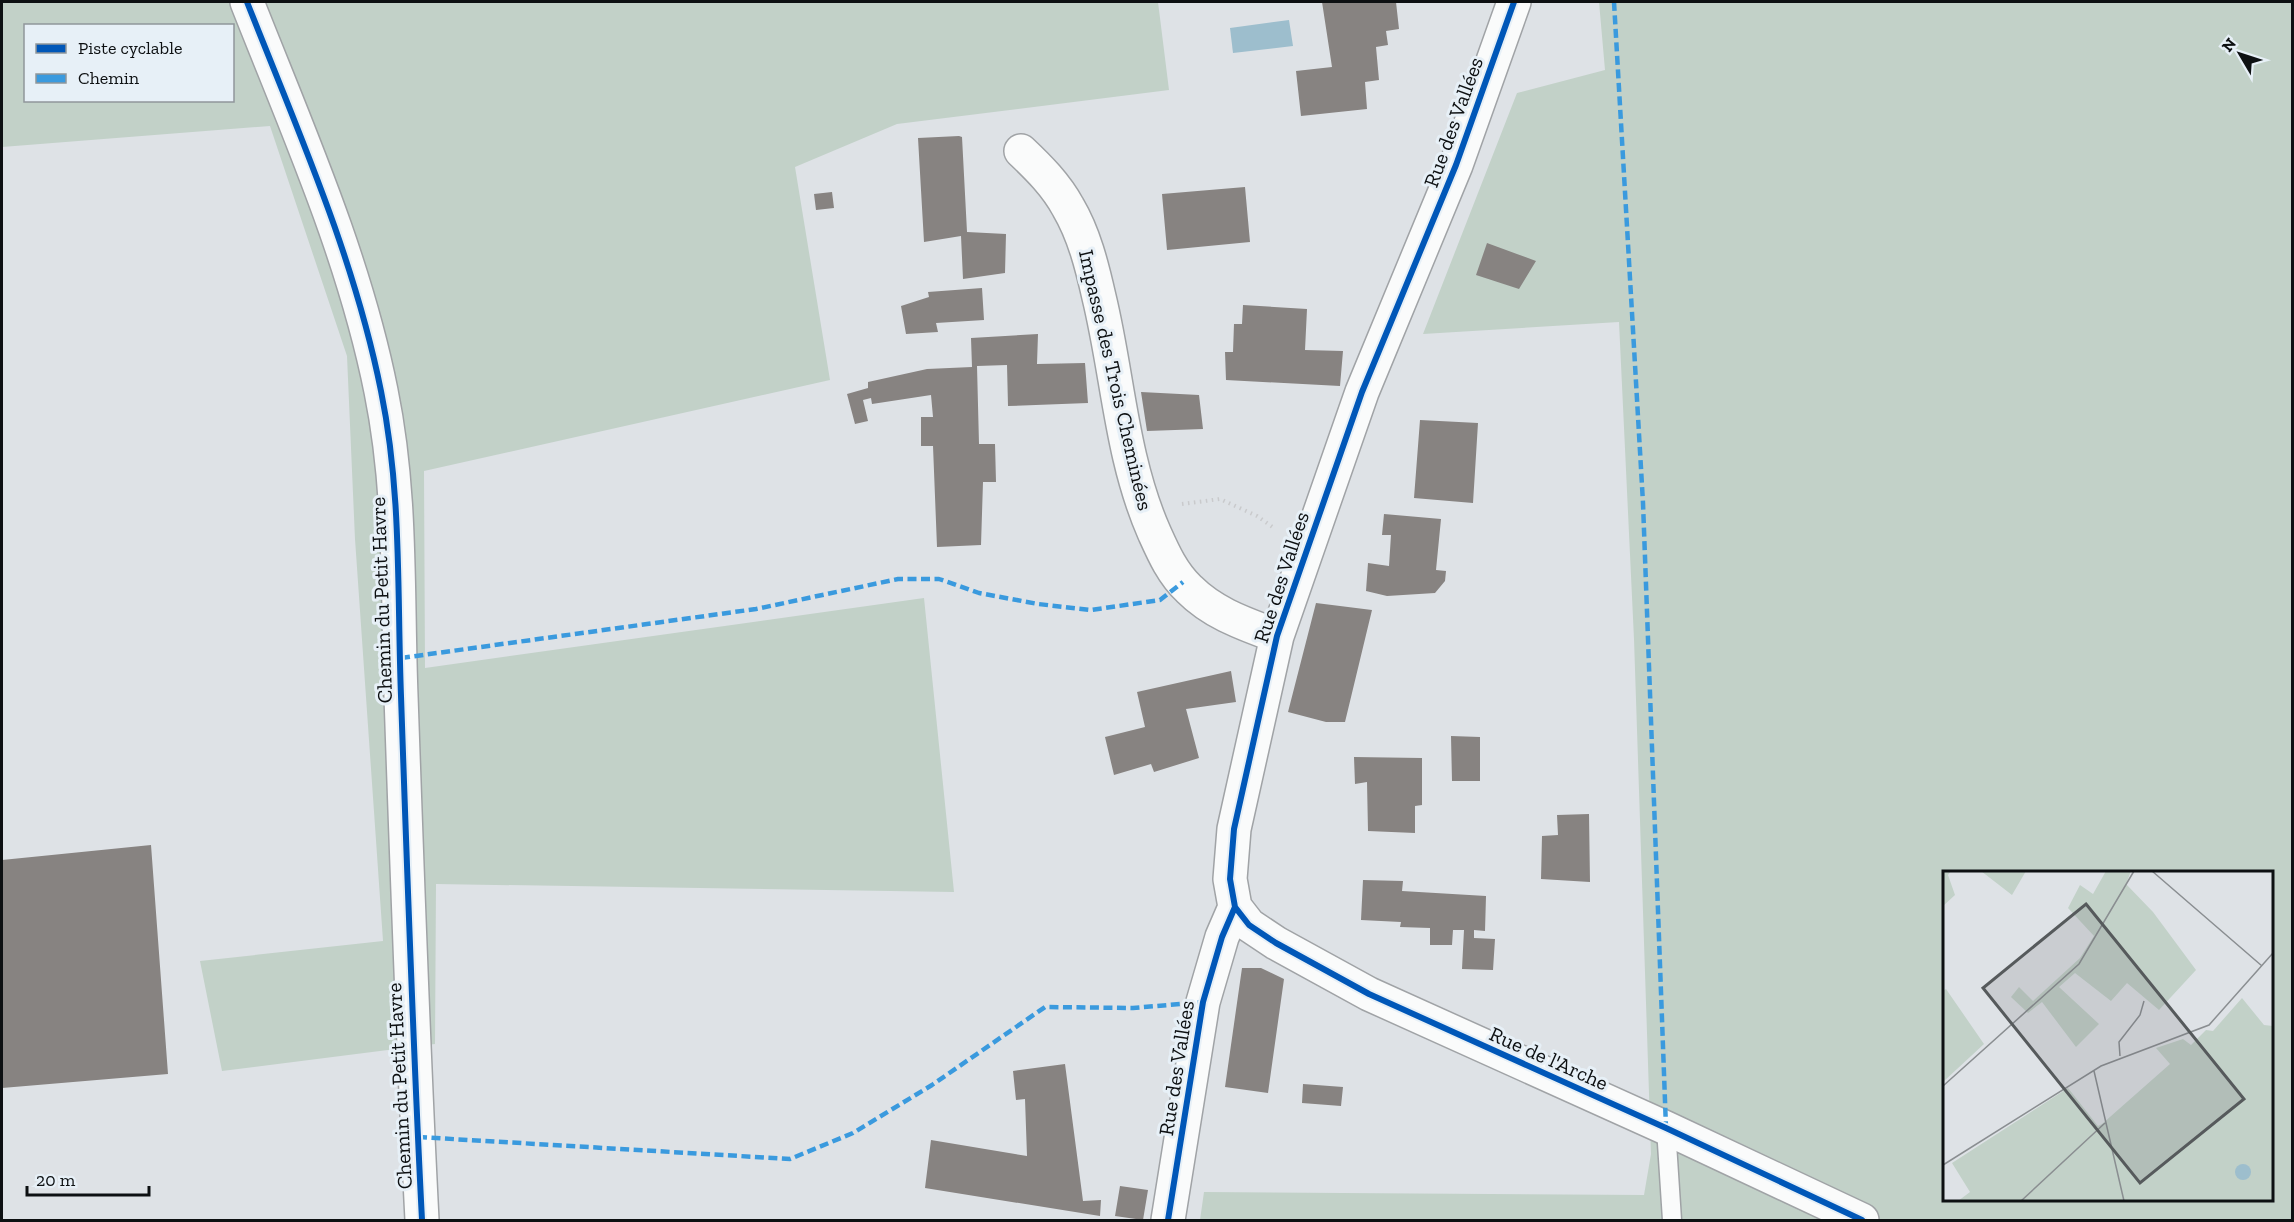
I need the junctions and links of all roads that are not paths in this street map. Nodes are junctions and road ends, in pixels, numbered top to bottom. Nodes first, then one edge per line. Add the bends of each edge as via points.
1 (247, 2) edge
2 (1514, 2) edge
3 (1021, 151) dead end
4 (1277, 636) junction
5 (1235, 907) junction
6 (1666, 1128) junction
7 (422, 1221) edge
8 (1168, 1221) edge
9 (1672, 1221) edge
10 (1862, 1221) edge

1 - 7 street, Chemin du Petit Havre via 327,207 357,301 383,403 398,508 400,687
2 - 4 street, Rue des Vallées via 1456,165 1362,393
3 - 4 street, Impasse des Trois Cheminées via 1049,179 1069,207 1090,257 1137,487 1166,559 1188,588 1219,614
4 - 5 street, Rue des Vallées via 1234,829 1230,879
5 - 6 street, Rue de l'Arche via 1249,925 1276,944 1369,994
5 - 8 street, Rue des Vallées via 1203,1002
6 - 9 lane
6 - 10 street, Rue de l'Arche

